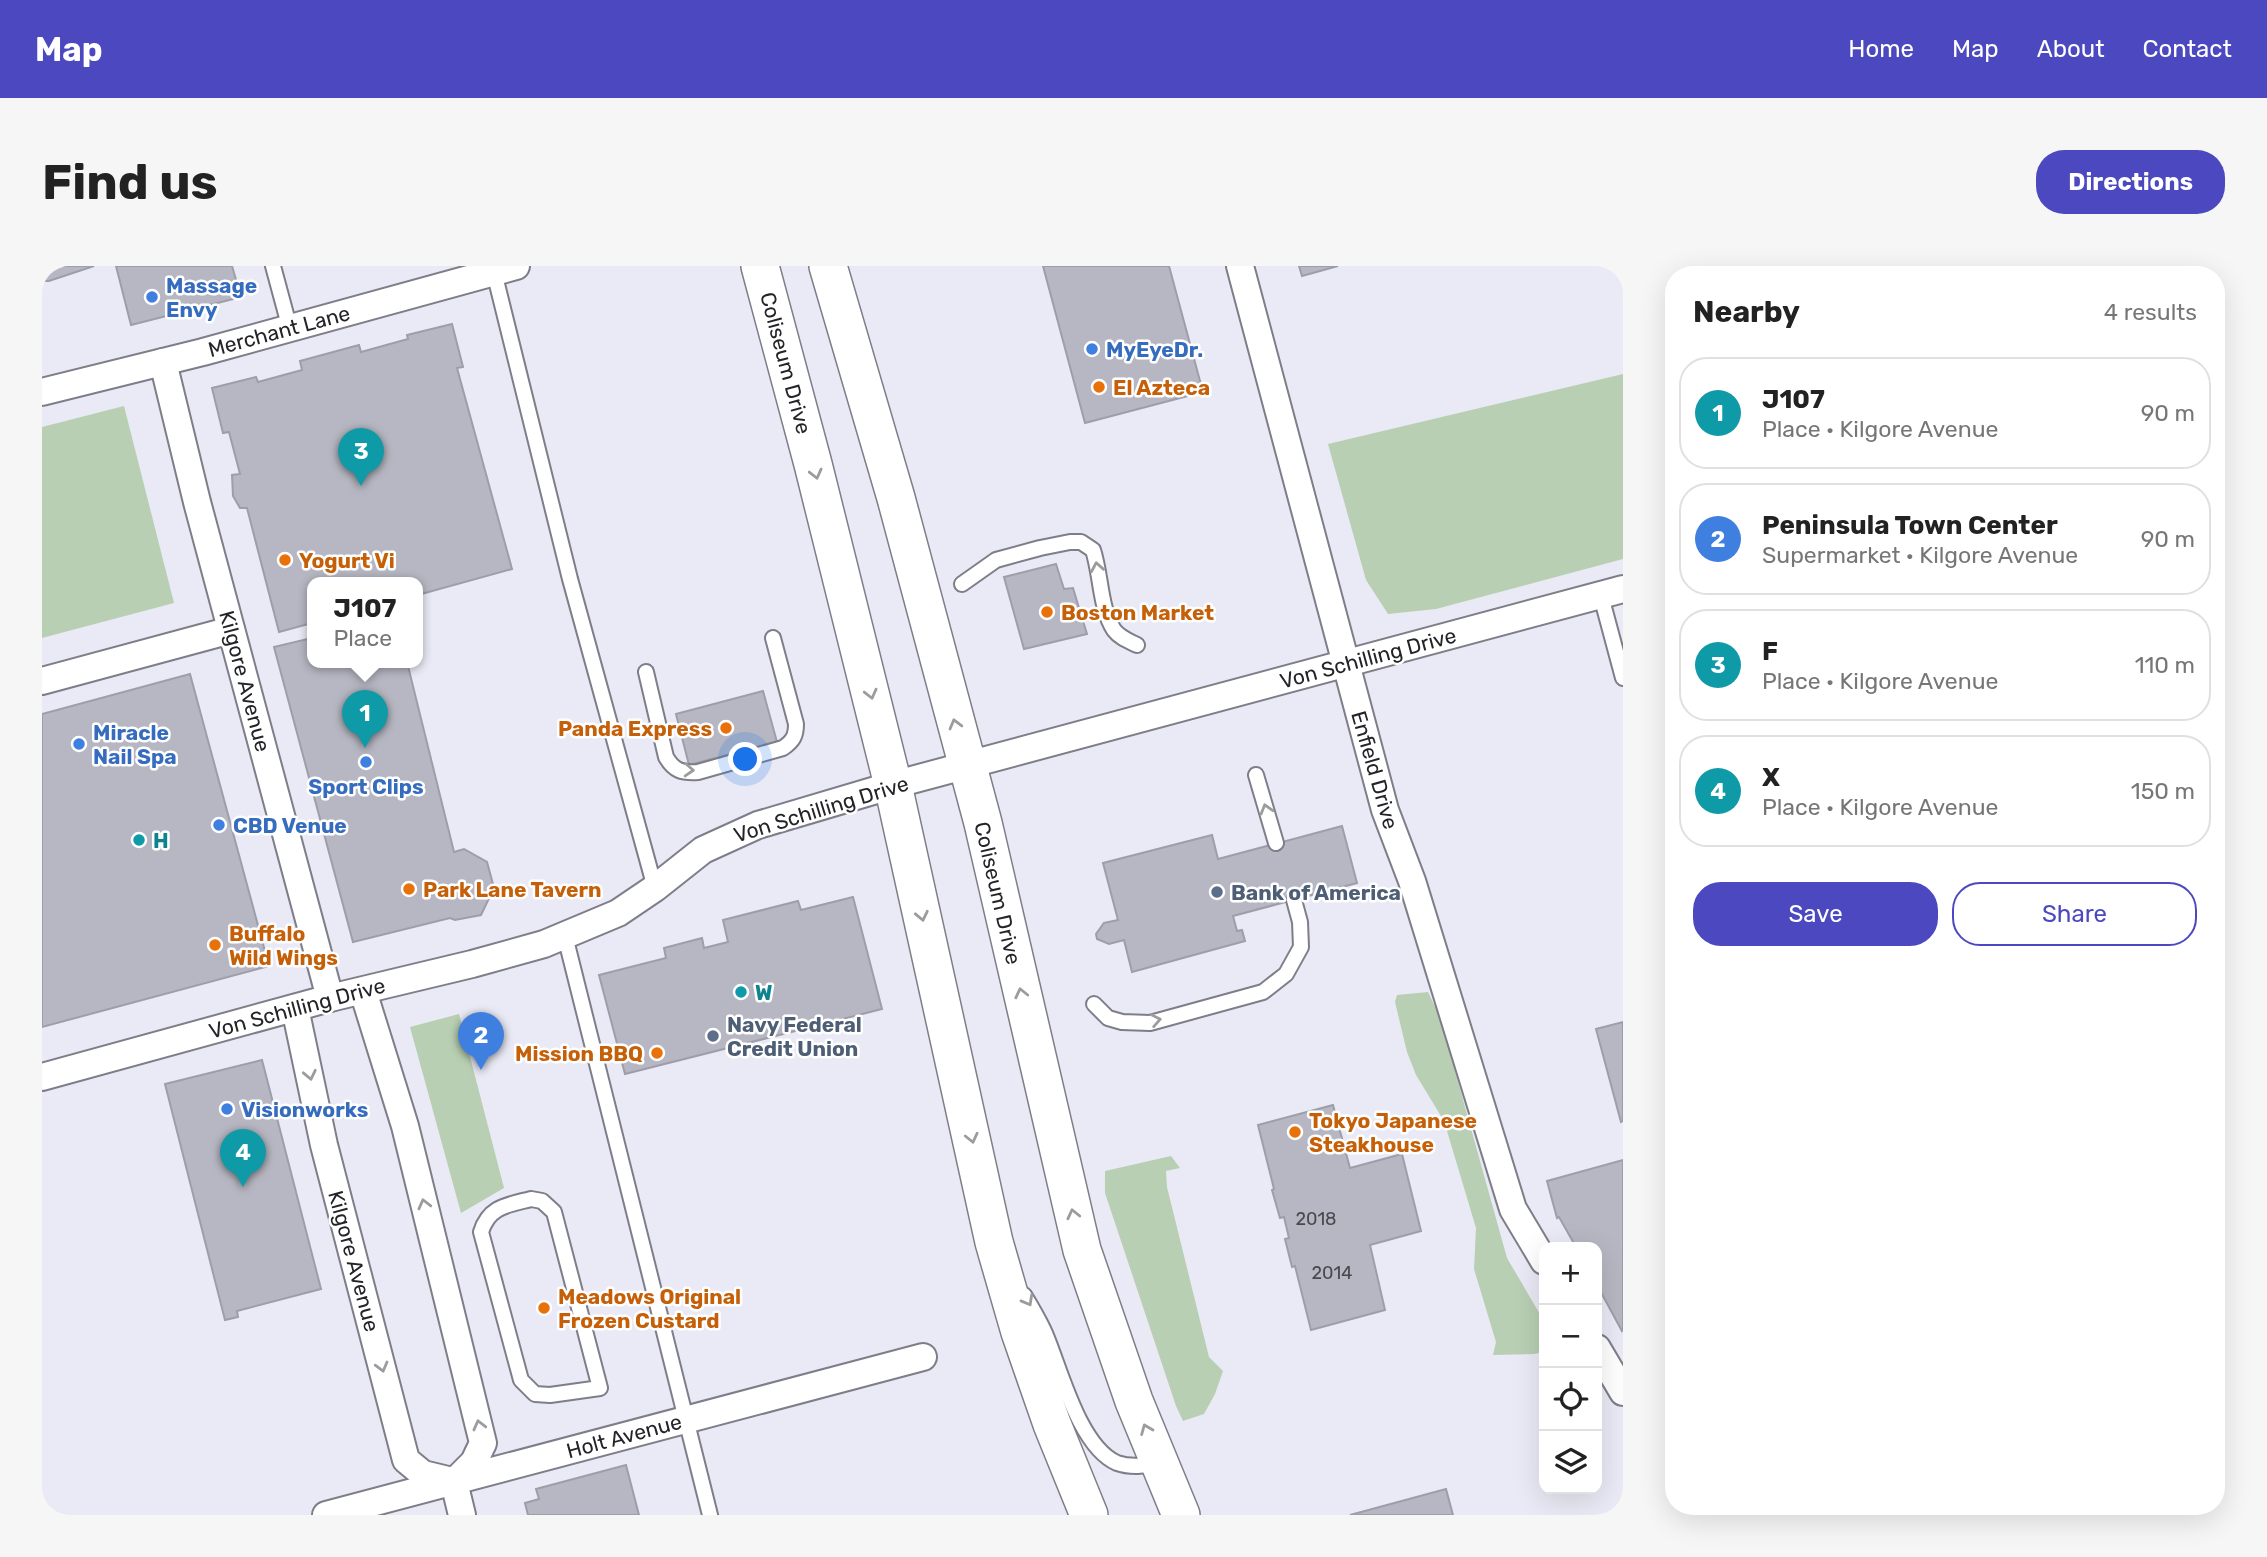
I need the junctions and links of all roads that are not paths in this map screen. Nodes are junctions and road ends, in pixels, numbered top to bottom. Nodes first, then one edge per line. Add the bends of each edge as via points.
1 (273, 266) edge
2 (760, 266) edge
3 (828, 266) edge
4 (1240, 266) edge
5 (505, 269) edge
6 (290, 329) junction
7 (163, 362) junction
8 (42, 392) edge
9 (961, 584) dead end
10 (1612, 593) edge
11 (231, 630) junction
12 (773, 638) dead end
13 (1137, 645) dead end
14 (1346, 664) junction
15 (646, 672) dead end
16 (1623, 678) edge
17 (42, 681) edge
18 (967, 766) junction
19 (1256, 775) dead end
20 (893, 785) junction
21 (1276, 843) dead end
22 (655, 888) junction
23 (1294, 900) dead end
24 (565, 936) junction
25 (363, 990) junction
26 (330, 998) junction
27 (1094, 1004) dead end
28 (295, 1008) junction
29 (42, 1077) edge
30 (994, 1242) junction
31 (1539, 1253) edge
32 (1602, 1356) edge
33 (923, 1357) dead end
34 (600, 1388) joint
35 (1623, 1392) edge
36 (687, 1419) junction
37 (1159, 1463) junction
38 (454, 1482) junction
39 (326, 1515) edge
40 (462, 1515) edge
41 (710, 1515) edge
42 (1089, 1515) edge
43 (1181, 1515) edge

1 - 6 lane
2 -> 20 street, Coliseum Drive
18 -> 3 street, Coliseum Drive via 897,498
4 - 14 street, Enfield Drive
5 - 6 street, Merchant Lane
5 - 22 lane via 570,579
6 - 7 street, Merchant Lane
7 - 8 street, Merchant Lane
7 - 11 street, Kilgore Avenue
13 -> 9 lane via 1115,631 1093,550 1081,542 996,560
10 - 14 street, Von Schilling Drive
10 - 16 lane
11 - 17 street
11 - 26 street, Kilgore Avenue
15 -> 12 lane via 666,757 683,773 698,772 783,748 796,735
14 - 18 street, Von Schilling Drive
14 - 31 street, Enfield Drive via 1385,810 1412,881 1513,1209
18 - 20 street, Von Schilling Drive
37 -> 18 street, Coliseum Drive via 1082,1251
21 -> 19 lane
20 - 22 street, Von Schilling Drive via 729,836 688,860
20 -> 30 street, Coliseum Drive
22 - 24 street, Von Schilling Drive via 618,913
27 -> 23 lane via 1108,1018 1150,1023 1264,992 1286,974 1301,947
24 - 25 street, Von Schilling Drive
24 - 36 lane
25 - 26 street, Von Schilling Drive
38 -> 25 street via 474,1462 483,1443 405,1126
26 - 28 street, Von Schilling Drive
28 - 29 street, Von Schilling Drive
28 -> 38 street, Kilgore Avenue via 324,1145 406,1460 423,1474
30 -> 37 lane via 1046,1334 1074,1411 1093,1440 1116,1462 1137,1467
30 - 42 street, Coliseum Drive via 1020,1332
32 - 35 street
33 - 36 street, Holt Avenue
34 - 34 lane via 554,1212 542,1201 531,1199 492,1212 481,1232 521,1380 535,1394
36 - 38 street, Holt Avenue
36 - 41 lane
37 - 43 street, Coliseum Drive
38 - 39 street, Holt Avenue
38 - 40 street

